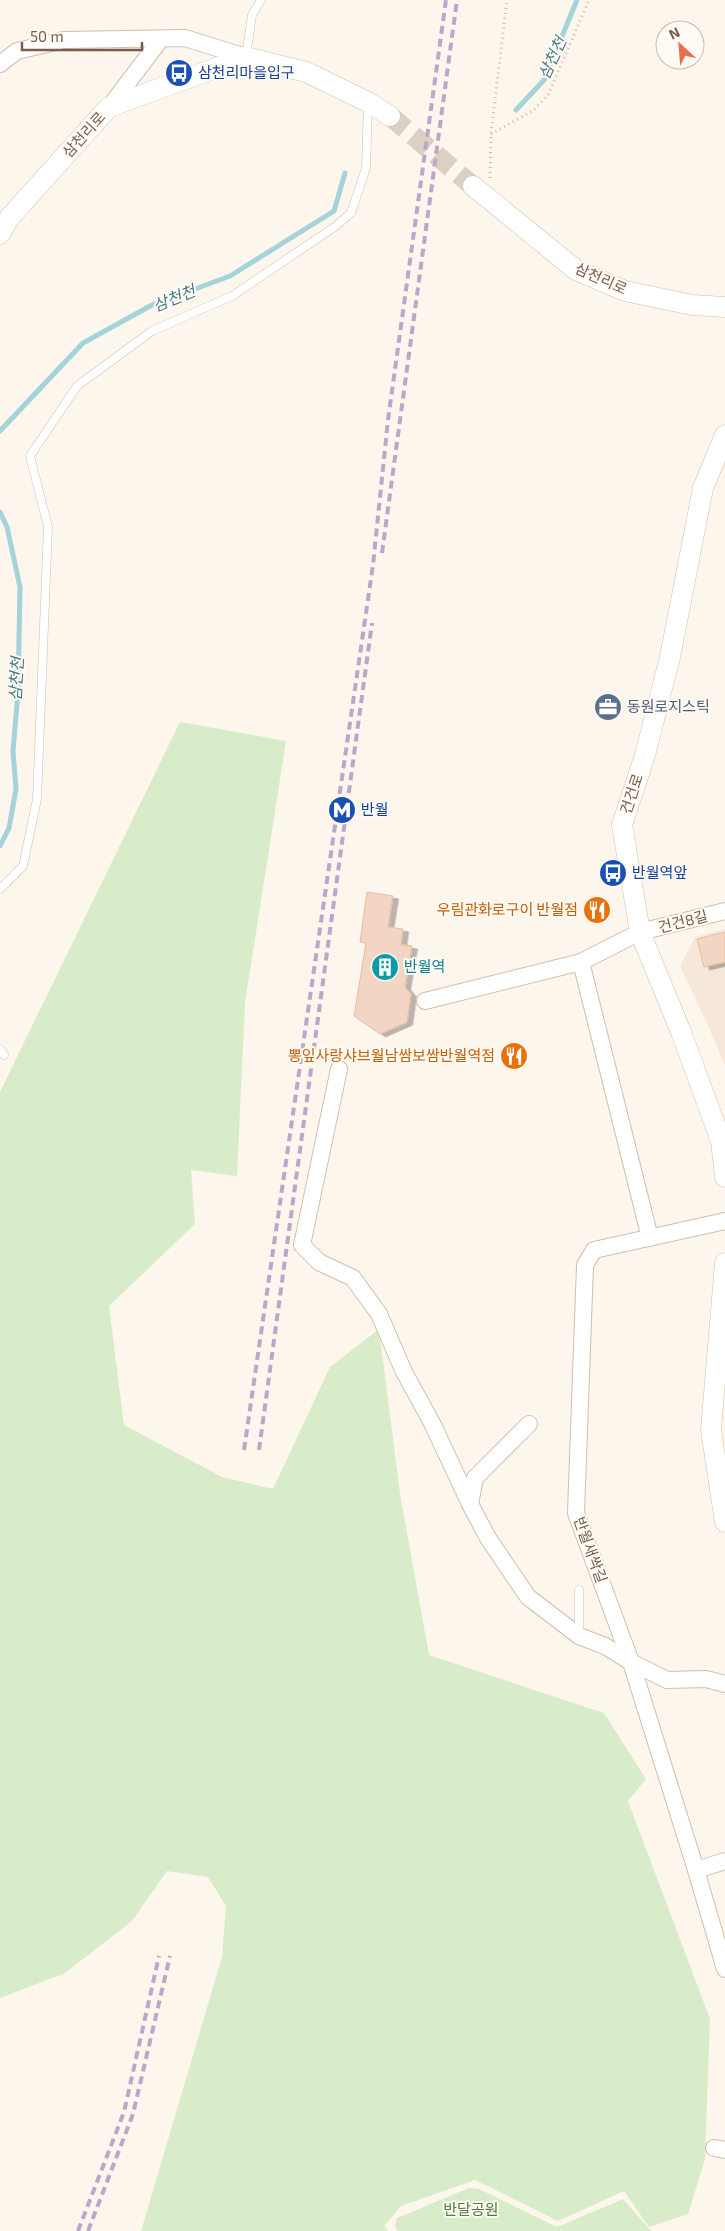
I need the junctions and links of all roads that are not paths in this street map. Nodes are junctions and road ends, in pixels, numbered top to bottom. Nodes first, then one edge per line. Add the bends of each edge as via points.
1 (261, 0) edge
2 (162, 38) junction
3 (246, 57) junction
4 (0, 64) edge
5 (368, 102) junction
6 (107, 110) junction
7 (390, 116) tunnel mouth
8 (473, 186) tunnel mouth
9 (0, 234) edge
10 (725, 307) edge
11 (725, 435) edge
12 (0, 889) edge
13 (725, 911) edge
14 (640, 932) junction
15 (581, 962) junction
16 (426, 1001) dead end
17 (338, 1069) dead end
18 (725, 1177) edge
19 (725, 1222) edge
20 (650, 1238) junction
21 (725, 1263) edge
22 (529, 1424) dead end
23 (470, 1504) junction
24 (725, 1519) edge
25 (579, 1590) dead end
26 (579, 1636) junction
27 (631, 1662) junction
28 (725, 1684) edge
29 (725, 1861) edge
30 (696, 1870) junction
31 (725, 1969) edge

1 - 3 lane via 252,15
2 - 3 street via 184,38
2 - 4 street via 64,40 17,51
2 - 6 street
3 - 5 street via 306,72
3 - 6 street, 삼천리로
5 - 7 street
5 - 12 lane via 366,168 351,213 232,296 152,331 77,386 30,456 48,527 37,799 23,866
6 - 9 street, 삼천리로 via 10,218
8 - 10 street, 삼천리로 via 576,270 625,291 692,305
11 - 14 street, 건건로 via 703,488 670,657 645,755 622,825
13 - 14 street, 건건8길
14 - 15 street, 건건8길
14 - 18 street, 건건로 via 681,1032 720,1141
15 - 16 street, 건건8길
15 - 20 street
17 - 23 street via 302,1245 319,1262 352,1278 379,1314 404,1372
19 - 20 street, 반월새싹길
20 - 27 street, 반월새싹길 via 594,1250 585,1265 576,1513
21 - 24 street via 710,1430
22 - 23 street via 475,1478
23 - 26 street via 488,1538 528,1597
25 - 26 lane
26 - 27 street via 605,1646
27 - 28 street via 667,1680 706,1679
27 - 30 street, 반월새싹길
29 - 30 street
30 - 31 street, 반월새싹길

